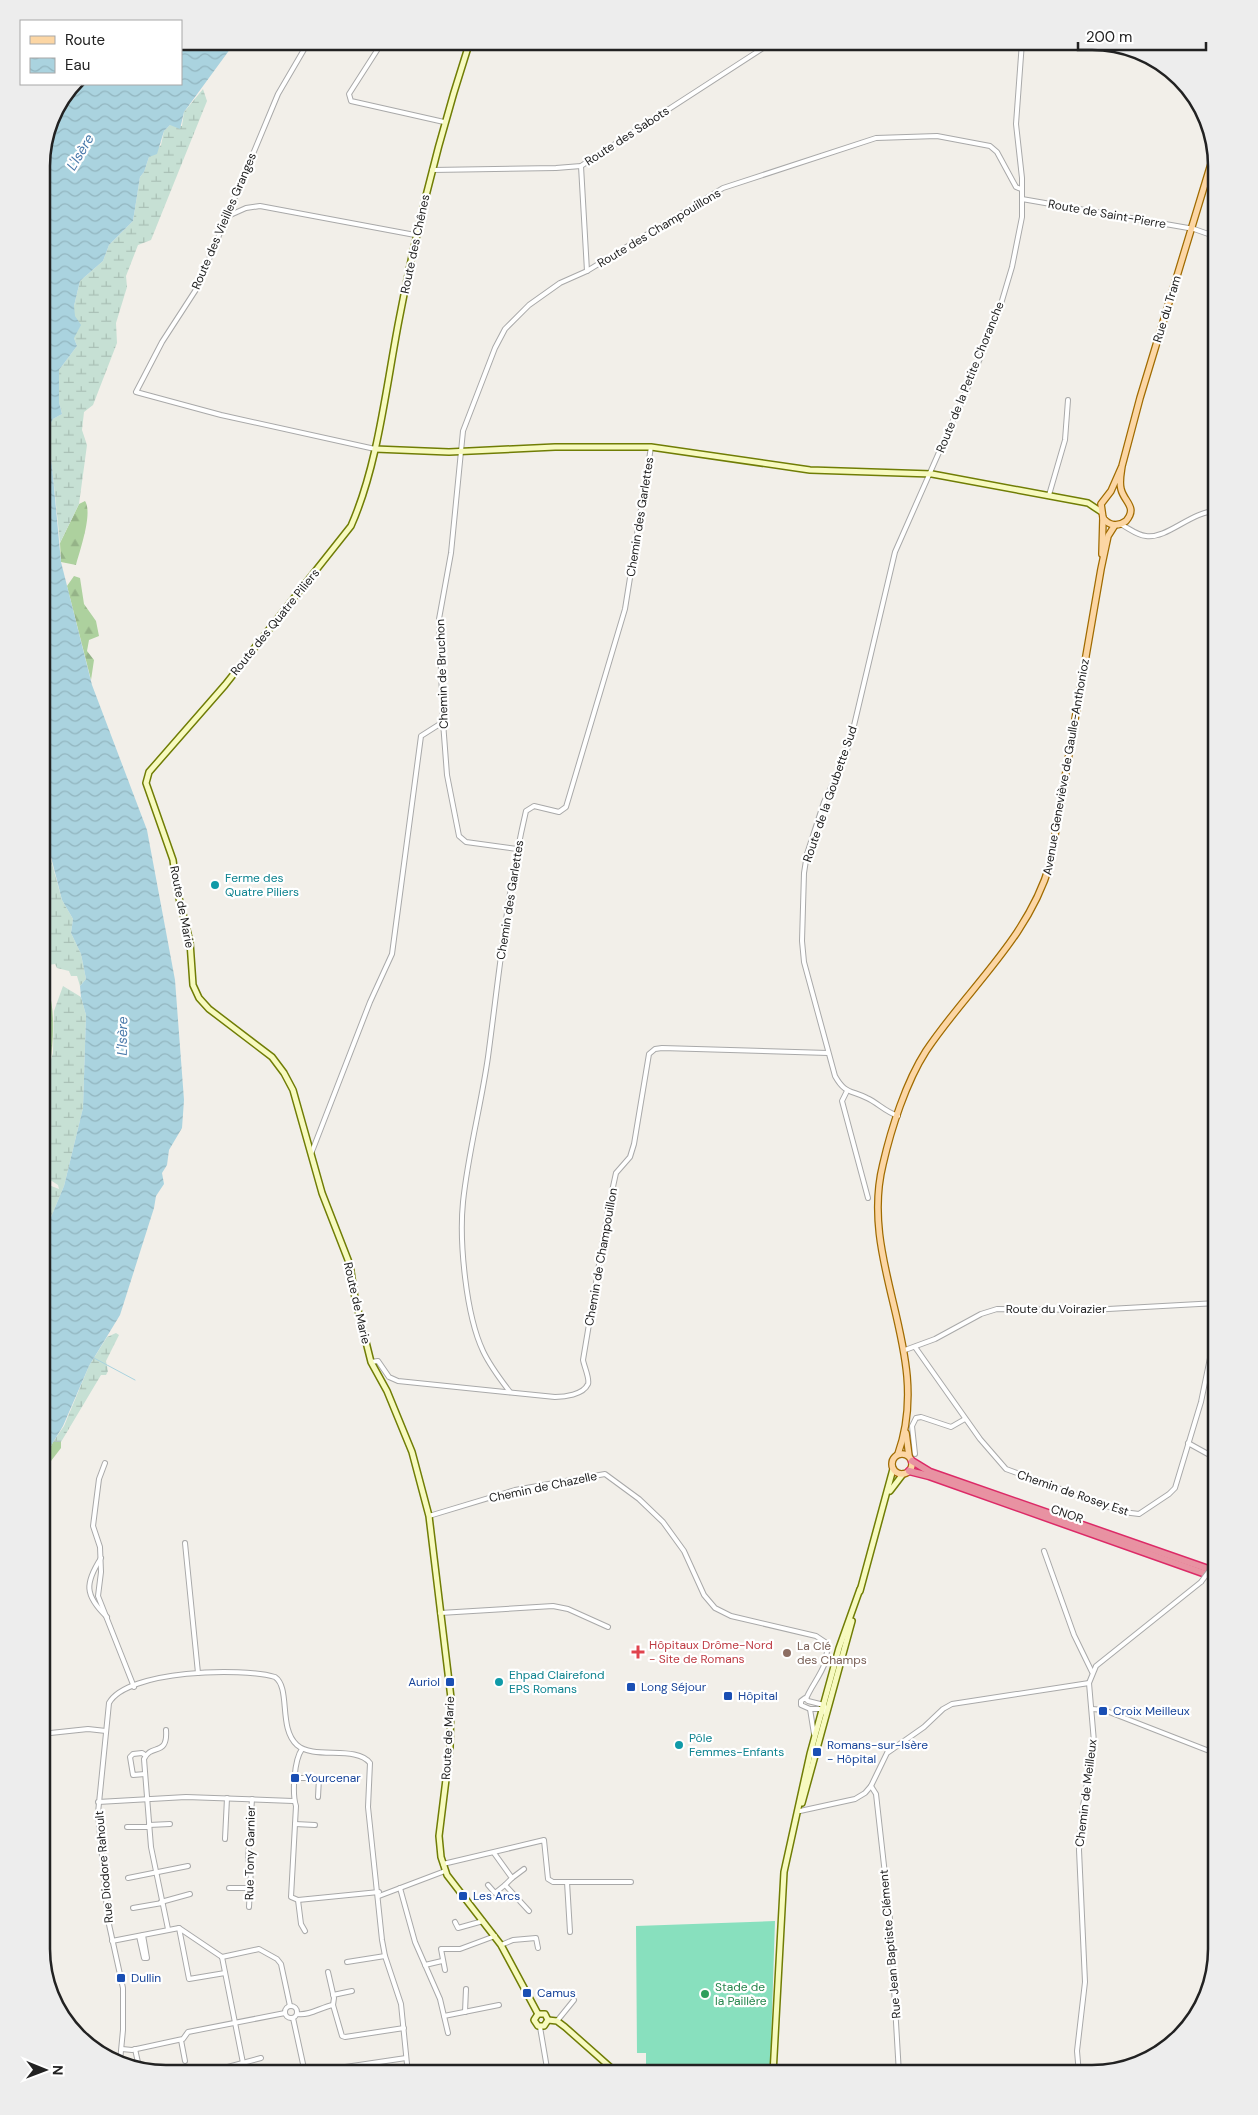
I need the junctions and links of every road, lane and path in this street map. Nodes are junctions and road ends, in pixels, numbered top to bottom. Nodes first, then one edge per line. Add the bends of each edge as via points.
1 (304, 50) edge
2 (377, 50) edge
3 (467, 50) edge
4 (761, 50) edge
5 (1021, 50) edge
6 (444, 122) junction
7 (580, 166) junction
8 (432, 170) junction
9 (1208, 173) edge
10 (1021, 189) junction
11 (1022, 199) junction
12 (228, 216) junction
13 (1191, 228) junction
14 (416, 234) junction
15 (1208, 234) edge
16 (587, 271) junction
17 (1068, 400) dead end
18 (651, 447) junction
19 (375, 449) junction
20 (459, 451) junction
21 (1122, 466) junction
22 (930, 474) junction
23 (1048, 495) junction
24 (1108, 496) junction
25 (1124, 496) junction
26 (1103, 501) junction
27 (1088, 503) junction
28 (1100, 511) junction
29 (1208, 513) edge
30 (1102, 518) junction
31 (1128, 518) junction
32 (1118, 525) junction
33 (1132, 530) junction
34 (1101, 568) junction
35 (443, 722) junction
36 (147, 778) joint
37 (517, 849) junction
38 (828, 1053) junction
39 (847, 1091) junction
40 (898, 1116) junction
41 (310, 1156) junction
42 (868, 1198) dead end
43 (1208, 1303) edge
44 (915, 1347) junction
45 (905, 1350) junction
46 (371, 1362) junction
47 (1208, 1368) edge
48 (510, 1392) junction
49 (965, 1419) junction
50 (906, 1425) junction
51 (1188, 1443) junction
52 (898, 1454) junction
53 (1208, 1454) edge
54 (912, 1457) junction
55 (105, 1463) dead end
56 (893, 1470) junction
57 (906, 1473) junction
58 (885, 1500) junction
59 (429, 1516) junction
60 (185, 1543) dead end
61 (1044, 1551) dead end
62 (101, 1558) junction
63 (1208, 1569) edge
64 (1208, 1573) edge
65 (1208, 1575) edge
66 (860, 1590) junction
67 (440, 1613) junction
68 (108, 1618) junction
69 (608, 1627) dead end
70 (198, 1672) junction
71 (1092, 1672) junction
72 (1089, 1683) junction
73 (134, 1687) junction
74 (807, 1700) junction
75 (830, 1700) junction
76 (806, 1706) junction
77 (824, 1707) junction
78 (810, 1709) junction
79 (1092, 1709) junction
80 (823, 1728) junction
81 (166, 1730) dead end
82 (106, 1731) junction
83 (50, 1733) edge
84 (302, 1749) junction
85 (1208, 1750) edge
86 (810, 1754) junction
87 (145, 1755) junction
88 (145, 1774) junction
89 (295, 1778) junction
90 (871, 1786) junction
91 (318, 1796) dead end
92 (227, 1798) junction
93 (147, 1799) junction
94 (252, 1800) junction
95 (293, 1801) junction
96 (98, 1802) junction
97 (800, 1811) junction
98 (170, 1824) dead end
99 (295, 1824) junction
100 (315, 1825) dead end
101 (149, 1826) junction
102 (127, 1827) dead end
103 (794, 1828) junction
104 (224, 1839) dead end
105 (494, 1853) junction
106 (442, 1864) junction
107 (188, 1866) dead end
108 (524, 1869) dead end
109 (445, 1871) junction
110 (156, 1872) junction
111 (128, 1878) dead end
112 (512, 1878) junction
113 (567, 1882) junction
114 (631, 1882) dead end
115 (488, 1885) dead end
116 (505, 1885) junction
117 (229, 1888) dead end
118 (250, 1888) junction
119 (400, 1888) junction
120 (190, 1894) dead end
121 (379, 1894) junction
122 (298, 1900) junction
123 (162, 1902) junction
124 (249, 1907) dead end
125 (133, 1908) dead end
126 (529, 1911) dead end
127 (483, 1920) junction
128 (455, 1922) dead end
129 (179, 1928) junction
130 (168, 1929) junction
131 (305, 1931) dead end
132 (570, 1932) dead end
133 (141, 1935) junction
134 (495, 1936) junction
135 (112, 1941) junction
136 (501, 1945) junction
137 (538, 1948) dead end
138 (385, 1956) junction
139 (222, 1957) junction
140 (442, 1961) junction
141 (347, 1962) dead end
142 (425, 1965) junction
143 (445, 1970) dead end
144 (328, 1972) dead end
145 (225, 1973) junction
146 (466, 1989) dead end
147 (352, 1992) dead end
148 (334, 1995) junction
149 (574, 2000) dead end
150 (334, 2004) junction
151 (499, 2005) dead end
152 (290, 2006) junction
153 (465, 2012) junction
154 (286, 2013) junction
155 (297, 2014) junction
156 (538, 2014) junction
157 (444, 2016) junction
158 (293, 2018) junction
159 (548, 2020) junction
160 (557, 2021) junction
161 (235, 2023) junction
162 (540, 2027) junction
163 (404, 2028) junction
164 (448, 2033) dead end
165 (182, 2040) junction
166 (122, 2049) junction
167 (135, 2049) junction
168 (121, 2056) edge
169 (261, 2058) dead end
170 (406, 2058) junction
171 (185, 2061) dead end
172 (139, 2062) edge
173 (243, 2063) junction
174 (235, 2065) edge
175 (303, 2065) edge
176 (359, 2065) edge
177 (407, 2065) edge
178 (546, 2065) edge
179 (608, 2065) edge
180 (773, 2065) edge
181 (898, 2065) edge
182 (1078, 2065) edge

1 - 12 street, Route des Vieilles Granges via 278,94
2 - 6 street via 349,94 351,101
3 - 6 street, Route des Chênes
4 - 7 street, Route des Sabots
5 - 10 street, Route de la Petite Choranche via 1016,124
6 - 8 street, Route des Chênes
7 - 8 street, Route des Sabots
7 - 16 street
8 - 14 street, Route des Chênes
9 - 13 main road, Rue du Tram
10 - 11 street, Route de la Petite Choranche
10 - 16 street, Route des Champouillons via 1016,187 997,152 990,146 937,136 876,138 723,188
11 - 13 street, Route de Saint-Pierre
11 - 22 street, Route de la Petite Choranche via 1022,217 1012,267 998,314
12 - 14 street via 260,206
12 - 19 street, Route des Vieilles Granges via 197,288 162,342 136,392
13 - 15 street, Route de Saint-Pierre
13 - 21 main road, Rue du Tram
14 - 19 street, Route des Chênes
16 - 20 street, Route des Champouillons via 560,283 529,305 505,329 478,389
17 - 23 street via 1065,440
18 - 20 street
18 - 22 street via 810,470
18 - 37 street, Chemin des Garlettes via 625,609 566,807 559,812 530,807 526,811
19 - 20 street
19 - 36 street, Route des Quatre Piliers via 362,502 351,526
20 - 35 street, Chemin de Bruchon via 451,553 439,619
21 - 24 main road
21 - 25 main road via 1120,487
22 - 23 street
22 - 38 street, Route de la Goubette Sud via 895,552 852,734 807,854 803,902 804,962
23 - 27 street
24 - 25 main road
24 - 26 main road
25 - 31 main road via 1131,506
26 - 27 street
26 - 28 main road
27 - 28 street
28 - 30 main road
29 - 33 street via 1152,536
30 - 32 main road
30 - 34 main road, Avenue Geneviève de Gaulle-Anthonioz
31 - 32 main road
31 - 33 street
32 - 33 street
32 - 34 main road, Avenue Geneviève de Gaulle-Anthonioz via 1108,536
34 - 40 main road, Avenue Geneviève de Gaulle-Anthonioz via 1050,864 1042,888 1020,932 924,1054
35 - 37 street, Chemin de Bruchon via 447,775 459,836 466,842
35 - 41 street via 421,736 392,954
36 - 41 street, Route de Marie via 174,865 176,890 190,942 196,992 209,1009 272,1057 284,1073 293,1090
37 - 48 street, Chemin des Garlettes via 462,1220 465,1273 482,1350
38 - 39 street, Route de la Goubette Sud via 835,1076
38 - 48 street, Chemin de Champouillon via 662,1048 649,1054 634,1144 630,1157 616,1173 609,1205 583,1360 588,1383 569,1397
39 - 40 street via 866,1097
39 - 42 street via 842,1101
40 - 45 main road, Avenue Geneviève de Gaulle-Anthonioz via 882,1167 878,1216 882,1253
41 - 46 street, Route de Marie via 350,1265
43 - 44 street, Route du Voirazier via 1090,1310 997,1309 980,1314
44 - 45 street, Route du Voirazier
44 - 49 street, Chemin de Rosey Est
45 - 50 main road, Avenue Geneviève de Gaulle-Anthonioz via 910,1386
46 - 48 street via 378,1361 389,1377 398,1381
46 - 59 street, Route de Marie via 387,1391 412,1452
47 - 51 street, Chemin de Rosey Est
49 - 51 street, Chemin de Rosey Est via 1009,1470 1131,1514 1139,1514 1171,1492
49 - 54 street via 951,1427 916,1418 912,1426
50 - 52 main road, Avenue Geneviève de Gaulle-Anthonioz
50 - 54 main road, Avenue Geneviève de Gaulle-Anthonioz
51 - 53 street
52 - 54 main road
52 - 56 main road, Avenue Geneviève de Gaulle-Anthonioz via 892,1461
54 - 57 main road
54 - 63 highway, CNOR via 930,1472
55 - 62 street via 99,1479 93,1526
56 - 57 main road
56 - 58 street
57 - 58 street
57 - 65 highway, CNOR via 929,1476
58 - 66 street
59 - 67 street, Route de Marie
59 - 74 street, Chemin de Chazelle via 515,1490 605,1474 639,1499 662,1522 684,1551 704,1595 721,1612 816,1636 825,1642 827,1654
60 - 70 street
61 - 71 street via 1074,1634
62 - 68 street via 98,1596
62 - 68 street via 88,1583 90,1597
64 - 71 street, bridge via 1201,1582
66 - 75 street
66 - 77 street via 839,1648
67 - 69 street via 553,1606 568,1609
67 - 106 street, Route de Marie via 452,1710 439,1836
68 - 73 street
70 - 73 street via 168,1675
70 - 84 street via 270,1675 279,1679 287,1728 291,1738
71 - 72 street, Chemin de Meilleux
72 - 79 street, Chemin de Meilleux
72 - 90 street via 952,1704 887,1753
73 - 82 street, Rue Diodore Rahoult via 113,1697 109,1704
74 - 76 street
74 - 76 street via 800,1702
74 - 77 street
75 - 77 street
75 - 80 street
76 - 78 street
77 - 78 street
77 - 80 street
77 - 86 street
78 - 86 street via 814,1732
79 - 85 street via 1104,1710
79 - 182 street, Chemin de Meilleux via 1094,1742 1079,1850 1085,1982
80 - 97 street
81 - 87 street via 164,1746
82 - 83 street via 88,1729
82 - 96 street, Rue Diodore Rahoult
84 - 89 street via 296,1763
84 - 121 street via 369,1760 368,1807
86 - 103 street
87 - 88 street
87 - 88 street via 133,1754 130,1757 132,1775
88 - 93 street
89 - 91 street via 319,1778
89 - 95 street
90 - 97 street via 855,1799
90 - 181 street, Rue Jean Baptiste Clément via 876,1794 890,1920
92 - 93 street
92 - 94 street
92 - 104 street
93 - 96 street
93 - 101 street
94 - 95 street
94 - 118 street, Rue Tony Garnier via 248,1860
95 - 99 street via 296,1806
96 - 135 street, Rue Diodore Rahoult
97 - 103 street
98 - 101 street
99 - 100 street
99 - 122 street via 291,1897
101 - 102 street
101 - 110 street
103 - 180 street via 782,1894
105 - 106 street
105 - 112 street
105 - 113 street via 544,1840 548,1879
106 - 109 street, Route de Marie
107 - 110 street
108 - 112 street
109 - 119 street
109 - 127 street, Route de Marie
110 - 111 street
110 - 123 street
112 - 116 street
113 - 114 street
113 - 132 street
115 - 116 street via 495,1893
116 - 126 street
117 - 118 street
118 - 124 street, Rue Tony Garnier
119 - 121 street
119 - 142 street
120 - 123 street
121 - 122 street
121 - 138 street
122 - 131 street
123 - 125 street
123 - 130 street
127 - 128 street via 458,1928
127 - 134 street, Route de Marie
129 - 130 street
129 - 139 street
129 - 145 street via 189,1979
130 - 133 street
133 - 133 street via 147,1958 144,1958
133 - 135 street
134 - 136 street, Route de Marie
134 - 140 street via 460,1948 441,1949
135 - 166 street, Rue Diodore Rahoult via 123,1988
136 - 137 street via 513,1940 536,1938
136 - 156 street, Route de Marie
138 - 141 street
138 - 163 street via 401,2004
139 - 145 street
139 - 152 street via 259,1949 278,1959
140 - 142 street
140 - 143 street
142 - 157 street
144 - 148 street
145 - 161 street
146 - 153 street
147 - 148 street
148 - 150 street
149 - 160 street
150 - 155 street via 314,2012
150 - 163 street via 342,2036
151 - 153 street
152 - 154 street
152 - 155 street via 296,2008
153 - 157 street
154 - 158 street
154 - 161 street
155 - 158 street
156 - 159 street via 545,2014
156 - 162 street via 534,2020
157 - 164 street
158 - 175 street
159 - 160 street
159 - 162 street
160 - 179 street
161 - 165 street via 188,2032
161 - 173 street
162 - 178 street
163 - 170 street
165 - 167 street
165 - 171 street
166 - 167 street
166 - 168 street, Rue Diodore Rahoult
167 - 172 street
169 - 173 street
170 - 176 street
170 - 177 street
173 - 174 street

